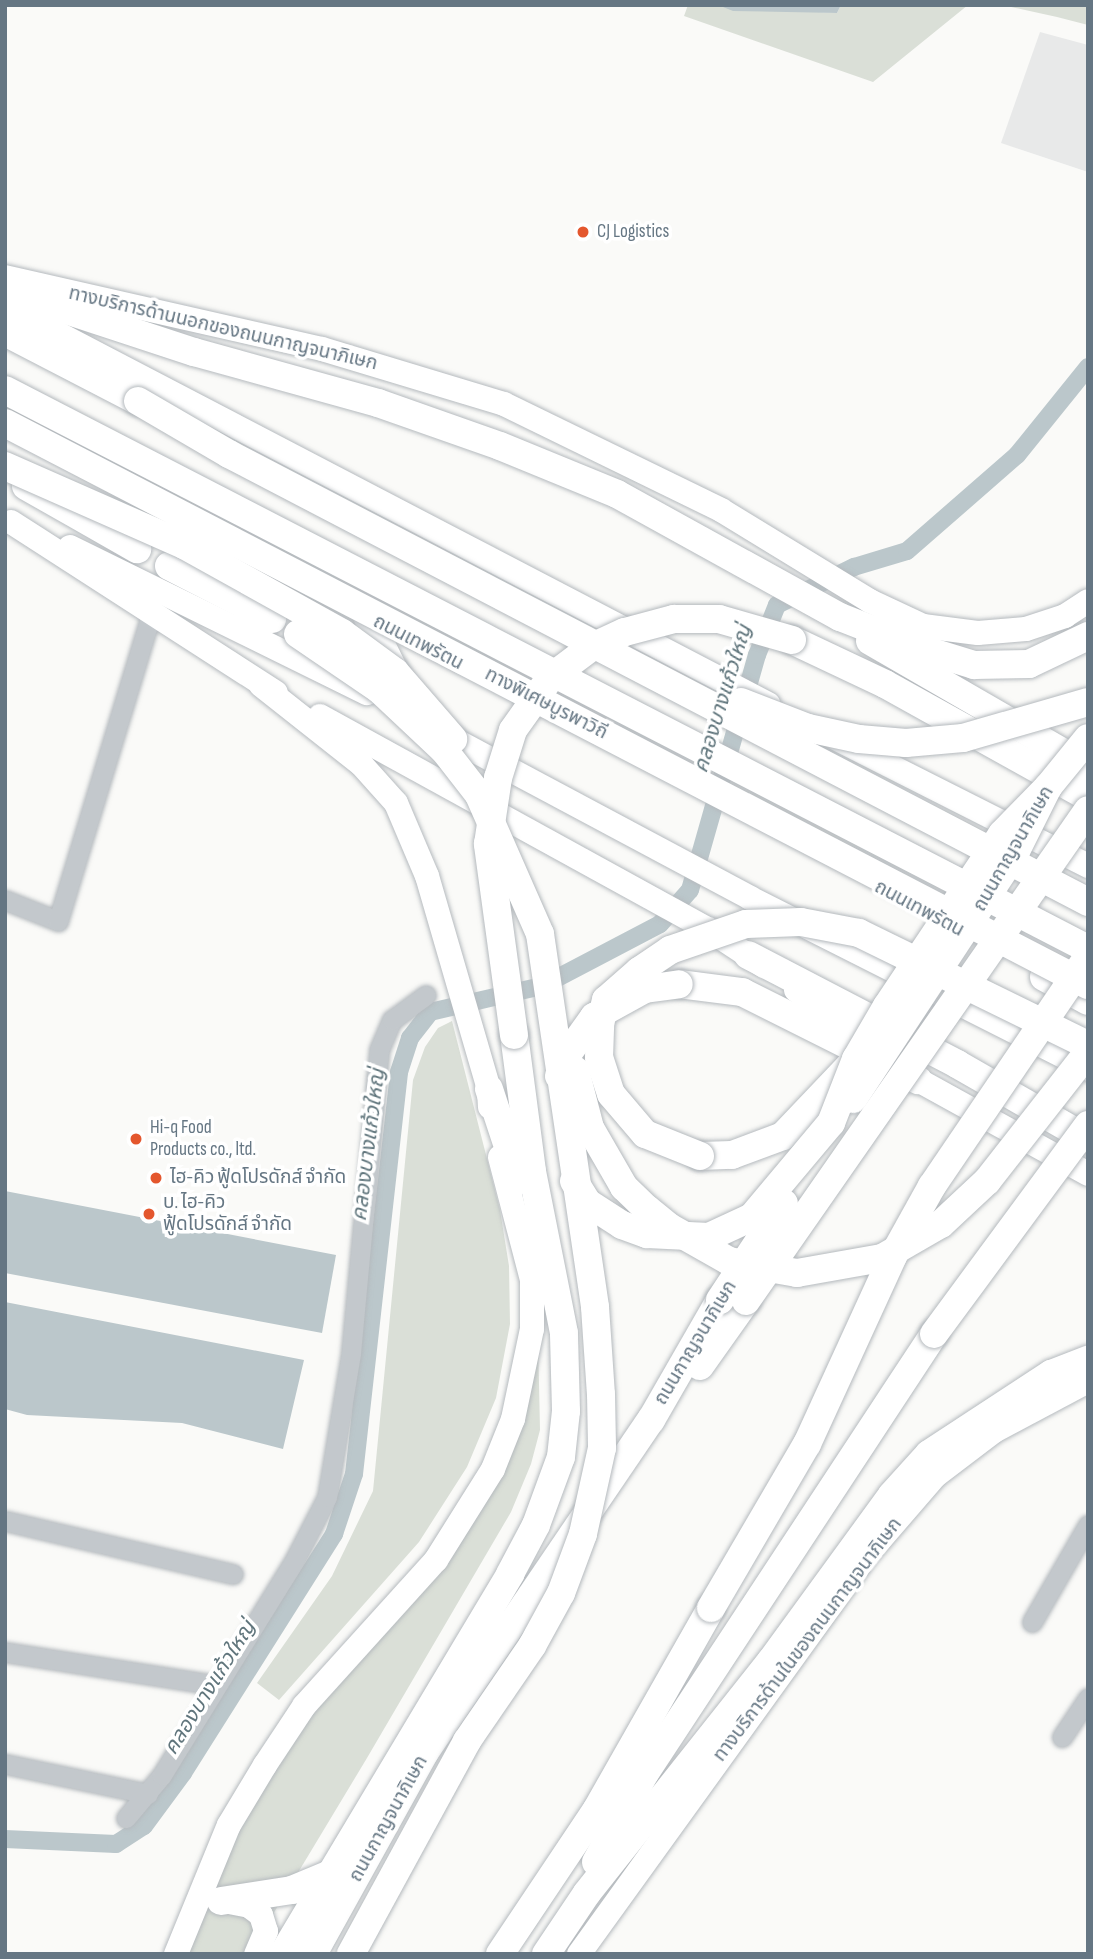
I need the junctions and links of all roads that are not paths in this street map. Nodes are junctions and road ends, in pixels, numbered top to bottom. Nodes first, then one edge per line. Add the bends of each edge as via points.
1 (5, 277) edge
2 (5, 290) edge
3 (5, 306) edge
4 (5, 332) edge
5 (5, 376) edge
6 (5, 390) edge
7 (138, 401) junction
8 (5, 423) edge
9 (5, 429) edge
10 (5, 466) edge
11 (5, 474) edge
12 (8, 520) edge
13 (137, 549) dead end
14 (169, 566) dead end
15 (1088, 601) edge
16 (152, 612) junction
17 (368, 616) junction
18 (840, 617) junction
19 (272, 619) dead end
20 (298, 635) dead end
21 (1088, 636) edge
22 (261, 685) junction
23 (1088, 702) edge
24 (418, 720) junction
25 (1088, 738) edge
26 (1088, 768) edge
27 (1048, 788) junction
28 (479, 795) junction
29 (1088, 797) edge
30 (1088, 810) edge
31 (1088, 866) edge
32 (5, 900) edge
33 (1088, 902) edge
34 (540, 934) junction
35 (1088, 938) edge
36 (1088, 949) edge
37 (748, 955) junction
38 (1088, 957) edge
39 (1088, 985) edge
40 (426, 995) dead end
41 (1088, 1001) edge
42 (1088, 1045) edge
43 (1088, 1052) edge
44 (856, 1059) junction
45 (1088, 1069) edge
46 (918, 1080) junction
47 (489, 1089) junction
48 (1088, 1125) edge
49 (1088, 1139) edge
50 (1088, 1174) edge
51 (733, 1301) junction
52 (564, 1333) junction
53 (1088, 1343) edge
54 (1088, 1360) edge
55 (1088, 1381) edge
56 (5, 1521) edge
57 (1088, 1525) edge
58 (233, 1574) dead end
59 (1032, 1622) dead end
60 (5, 1652) edge
61 (216, 1685) junction
62 (1088, 1698) edge
63 (1062, 1737) dead end
64 (5, 1764) edge
65 (148, 1794) junction
66 (126, 1818) dead end
67 (330, 1874) junction
68 (579, 1893) junction
69 (221, 1901) junction
70 (188, 1921) junction
71 (176, 1954) edge
72 (256, 1954) edge
73 (283, 1954) edge
74 (313, 1954) edge
75 (351, 1954) edge
76 (500, 1954) edge
77 (537, 1954) edge
78 (546, 1954) edge
79 (579, 1954) edge

1 - 15 main road, ทางบริการด้านนอกของถนนกาญจนาภิเษก via 322,349 503,404 721,510 870,601 923,626 978,633 1026,629 1065,616
2 - 18 highway via 194,352 378,403 500,446 617,494
3 - 31 main road
4 - 7 highway
5 - 35 highway
6 - 36 highway, ทางพิเศษบูรพาวิถี, bridge
7 - 23 highway, bridge via 235,440 723,693 808,728 895,742 964,738
7 - 33 highway, bridge via 229,454
8 - 39 highway, ทางพิเศษบูรพาวิถี, bridge
9 - 17 highway, ถนนเทพรัตน
10 - 28 highway, bridge via 184,545 342,633 395,672 435,715 462,753
11 - 13 highway
12 - 16 main road
12 - 24 main road via 111,564
14 - 19 highway
16 - 22 main road
16 - 32 street via 58,921
17 - 24 highway
17 - 41 highway, ถนนเทพรัตน via 705,792
18 - 21 highway via 974,665 1030,664
18 - 26 highway via 913,670
20 - 28 highway, bridge via 404,711 444,750
22 - 37 main road via 638,890
22 - 47 main road via 361,764 396,803 427,876
24 - 45 main road via 750,898
25 - 27 highway, ถนนกาญจนาภิเษก, bridge
27 - 44 highway, bridge via 1002,834
27 - 51 highway, ถนนกาญจนาภิเษก, bridge via 1016,853
28 - 34 highway, bridge
29 - 52 highway, bridge via 885,684 792,640 719,619 674,619 625,632 590,648 550,678 513,730 498,778 488,844 532,1171
30 - 51 highway, bridge
34 - 43 highway, bridge via 590,1128 624,1187 669,1227 706,1250 756,1268 797,1273 838,1268 882,1258 914,1242 987,1181
34 - 75 highway, bridge via 595,1307 602,1448 583,1534 561,1593 532,1646 467,1741
37 - 46 main road
37 - 49 highway via 957,1064
38 - 76 highway, bridge via 932,1186 894,1256 807,1444 597,1809
40 - 61 street via 392,1020 379,1050 351,1353 327,1497
42 - 44 highway, bridge via 870,937 801,922 746,924 670,950 606,1000 600,1024 598,1058 611,1094 645,1134 700,1156 732,1156 783,1136
44 - 46 highway, bridge via 831,1123 752,1217 709,1237 677,1238 622,1226 588,1203 564,1164 553,1126 554,1094 564,1059 594,1017 645,989 679,984 741,992
46 - 50 main road
47 - 52 highway
47 - 70 main road via 491,1121 531,1280 532,1329 513,1419 493,1469 436,1560 304,1706 265,1765 229,1825
48 - 68 highway, bridge via 934,1334 645,1773
51 - 74 highway, ถนนกาญจนาภิเษก via 425,1752
52 - 67 highway via 566,1410 561,1457 536,1525
53 - 68 highway via 1022,1376 925,1446 651,1807
54 - 78 highway via 1051,1374 929,1454 891,1495 771,1661 587,1893
55 - 79 main road, ทางบริการด้านในของถนนกาญจนาภิเษก via 994,1431 935,1476 866,1556
56 - 58 street
57 - 59 street
60 - 61 street
61 - 65 street
62 - 63 street
64 - 65 street
65 - 66 street
67 - 69 highway via 292,1890
67 - 73 highway
68 - 77 highway
69 - 70 main road
69 - 72 main road via 248,1906 261,1915 266,1931
70 - 71 main road

